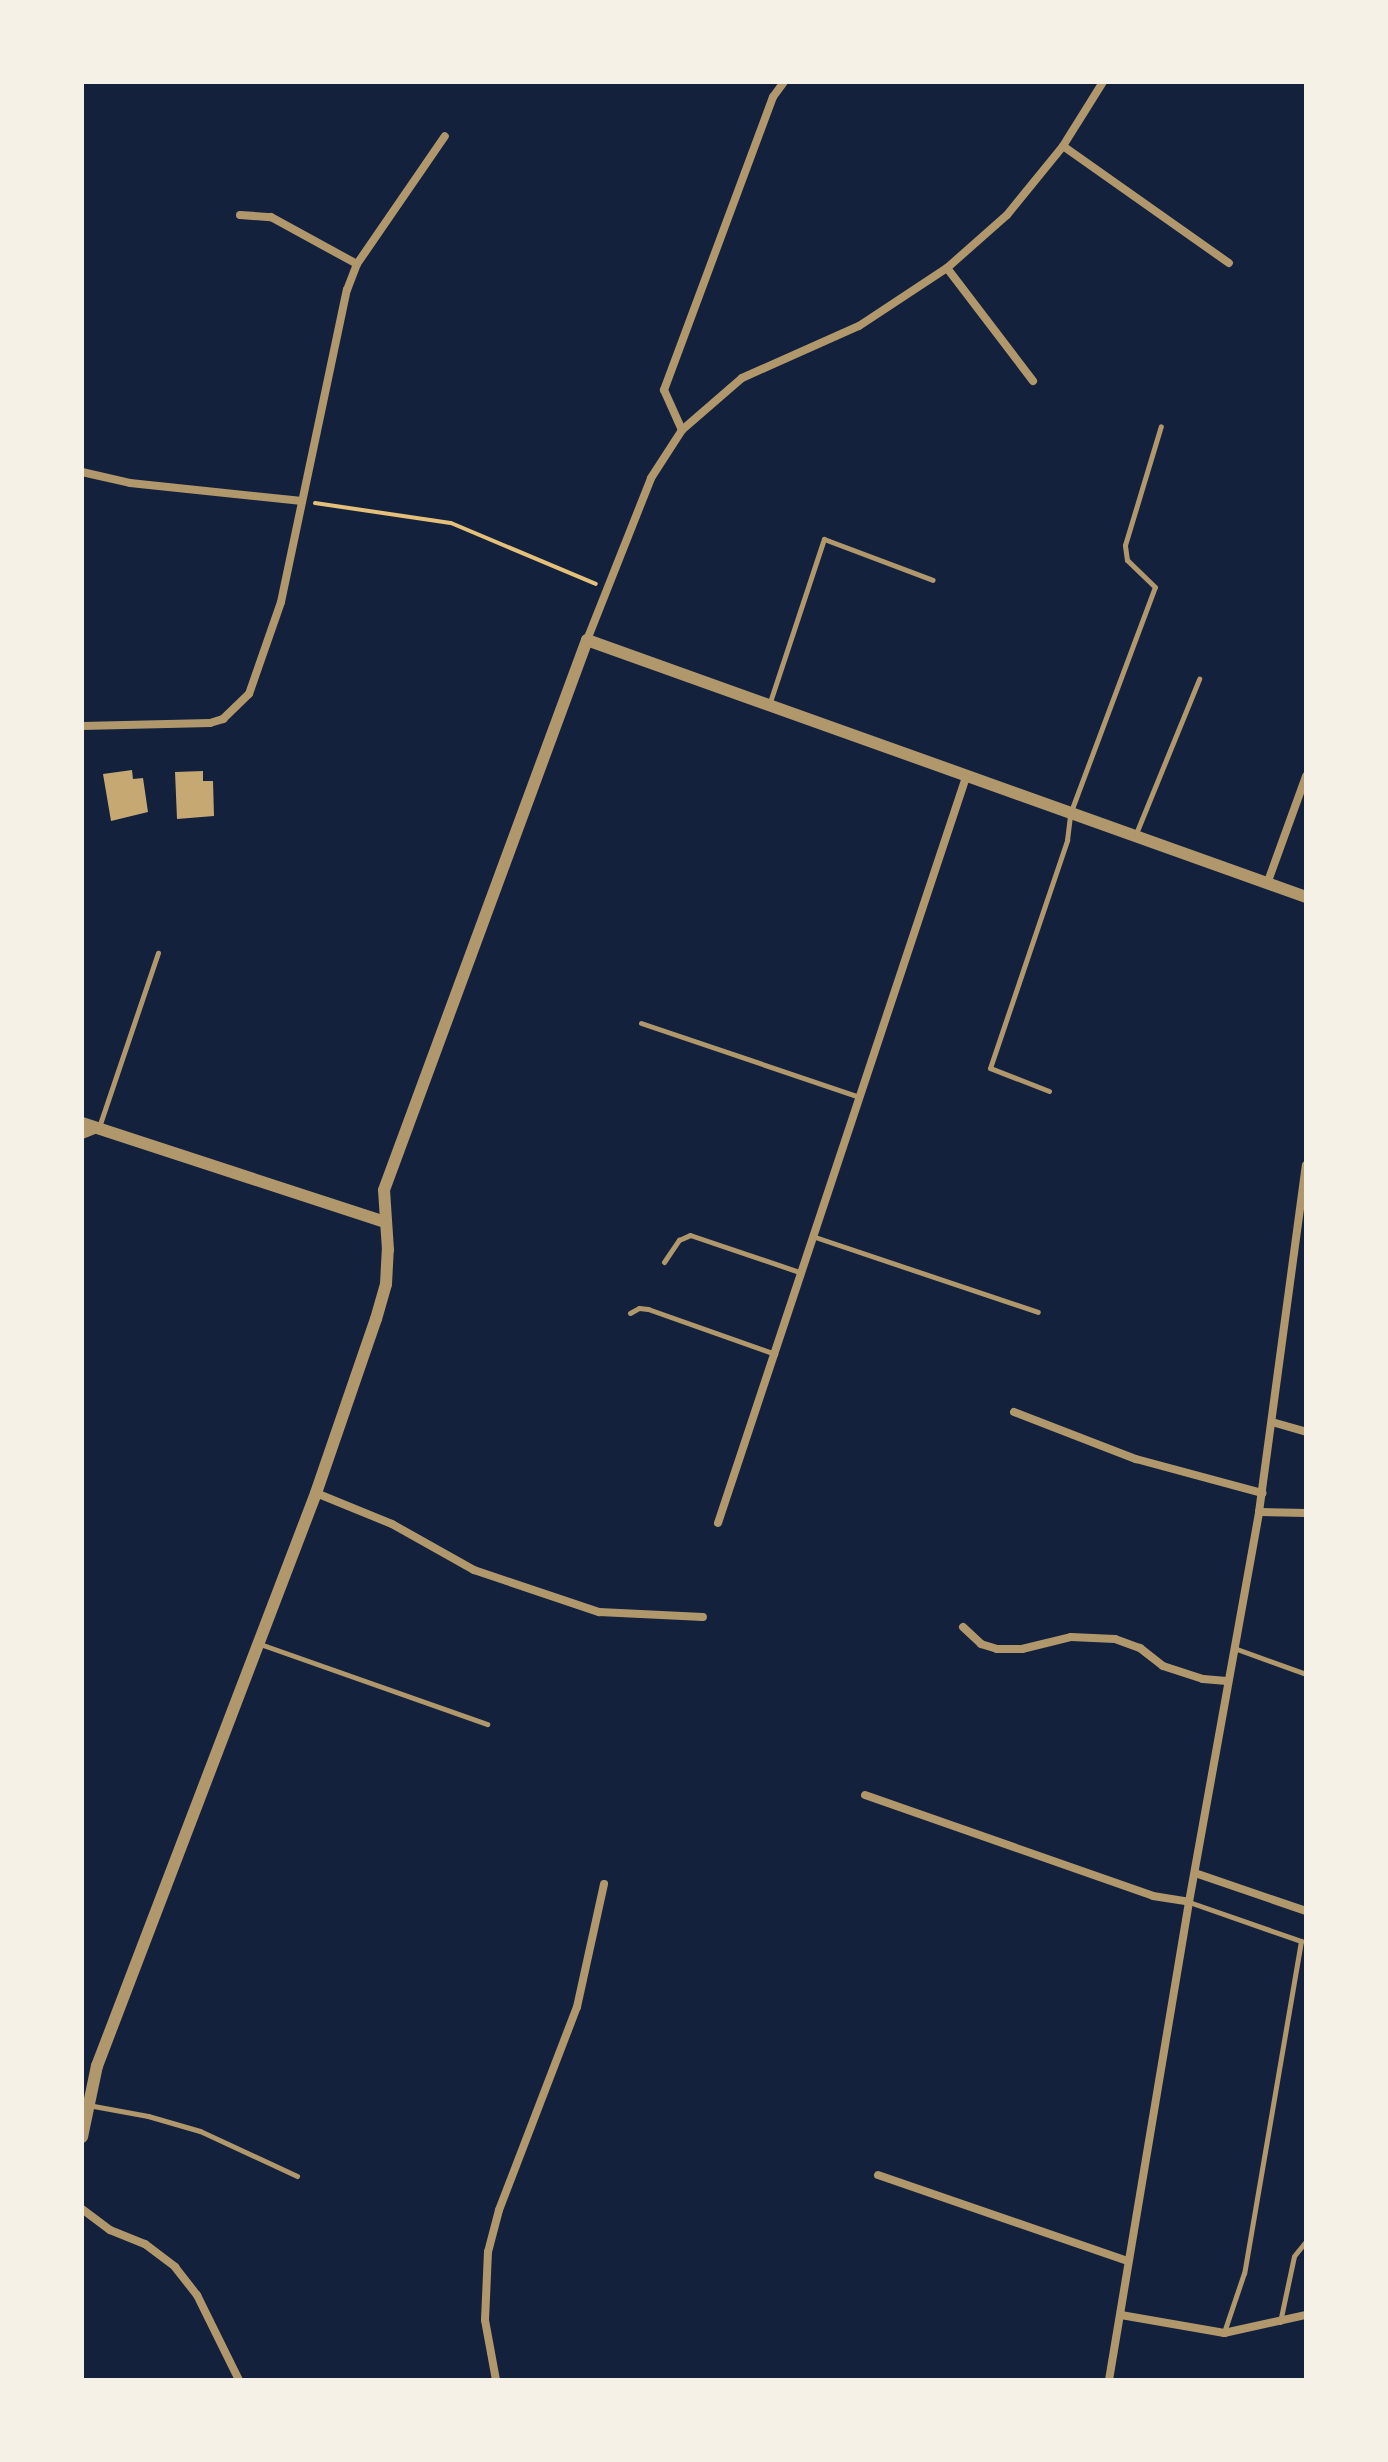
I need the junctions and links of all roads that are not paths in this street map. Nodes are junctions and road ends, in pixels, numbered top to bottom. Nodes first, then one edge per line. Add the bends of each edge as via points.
1 (784, 82) edge
2 (1103, 82) edge
3 (445, 136) dead end
4 (1063, 146) junction
5 (240, 215) dead end
6 (1229, 263) dead end
7 (357, 264) junction
8 (947, 268) junction
9 (1033, 381) dead end
10 (1161, 426) dead end
11 (682, 430) junction
12 (82, 472) edge
13 (302, 501) junction
14 (933, 580) dead end
15 (587, 640) junction
16 (1199, 679) dead end
17 (769, 706) junction
18 (82, 726) edge
19 (1306, 776) edge
20 (966, 777) junction
21 (1070, 814) junction
22 (1135, 837) junction
23 (1267, 884) junction
24 (1306, 897) edge
25 (158, 953) dead end
26 (641, 1023) dead end
27 (1049, 1091) dead end
28 (862, 1098) junction
29 (82, 1123) edge
30 (99, 1128) junction
31 (82, 1135) edge
32 (1306, 1165) edge
33 (384, 1222) junction
34 (815, 1237) junction
35 (664, 1262) dead end
36 (803, 1274) junction
37 (1038, 1312) dead end
38 (630, 1313) dead end
39 (776, 1354) junction
40 (1014, 1412) dead end
41 (1272, 1422) junction
42 (1306, 1432) edge
43 (316, 1493) junction
44 (1262, 1493) junction
45 (1259, 1512) junction
46 (1306, 1513) edge
47 (718, 1523) dead end
48 (703, 1617) dead end
49 (963, 1627) dead end
50 (259, 1643) junction
51 (1233, 1648) junction
52 (1306, 1674) edge
53 (1227, 1681) junction
54 (487, 1724) dead end
55 (865, 1795) dead end
56 (1195, 1873) junction
57 (604, 1884) dead end
58 (1189, 1902) junction
59 (1306, 1911) edge
60 (87, 2105) junction
61 (82, 2137) edge
62 (878, 2175) dead end
63 (297, 2176) dead end
64 (82, 2209) edge
65 (1306, 2241) edge
66 (1128, 2261) junction
67 (1121, 2315) junction
68 (1306, 2315) edge
69 (1280, 2323) junction
70 (1224, 2333) junction
71 (239, 2380) edge
72 (496, 2380) edge
73 (1109, 2380) edge

1 - 11 street via 773,97 664,390
2 - 4 street
3 - 7 street
4 - 6 street
4 - 8 street via 1007,215
5 - 7 street via 271,217
7 - 13 street
8 - 9 street
8 - 11 street via 859,326 742,378
10 - 21 lane via 1125,545 1127,560 1155,587
11 - 15 street via 651,478
12 - 13 street via 130,483
13 - 18 street via 281,602 249,694 223,719 210,723
14 - 17 lane via 824,539
15 - 17 street
15 - 33 street via 384,1190
16 - 22 lane
17 - 20 street
19 - 23 street
20 - 21 street
20 - 28 street
21 - 22 street
21 - 27 lane via 1067,840 990,1068
22 - 23 street
23 - 24 street
25 - 30 lane
26 - 28 lane
28 - 34 street
29 - 30 street
30 - 31 street
30 - 33 street
32 - 41 street
33 - 43 street via 386,1284
34 - 36 street
34 - 37 lane
35 - 36 lane via 679,1240 690,1235
36 - 39 street
38 - 39 lane via 648,1309
39 - 47 street
40 - 44 street via 1136,1459
41 - 42 street
41 - 44 street
43 - 48 street via 392,1524 474,1570 599,1612
43 - 50 street
44 - 45 street
45 - 46 street
45 - 51 street
49 - 53 street via 981,1644 997,1649 1022,1649 1071,1637 1115,1639 1140,1648 1163,1666
50 - 54 lane
50 - 60 street via 97,2066
51 - 52 lane
51 - 53 street
53 - 56 street
55 - 58 street via 1153,1896
56 - 58 street
56 - 59 street
57 - 72 street via 577,2007 499,2210 488,2252 485,2320
58 - 66 street
58 - 70 lane via 1301,1941 1244,2273
60 - 61 street
60 - 63 lane via 200,2131
62 - 66 street
64 - 71 street via 175,2267 197,2295
65 - 69 lane via 1294,2256
66 - 67 street
67 - 70 street
67 - 73 street
68 - 69 street
69 - 70 street

